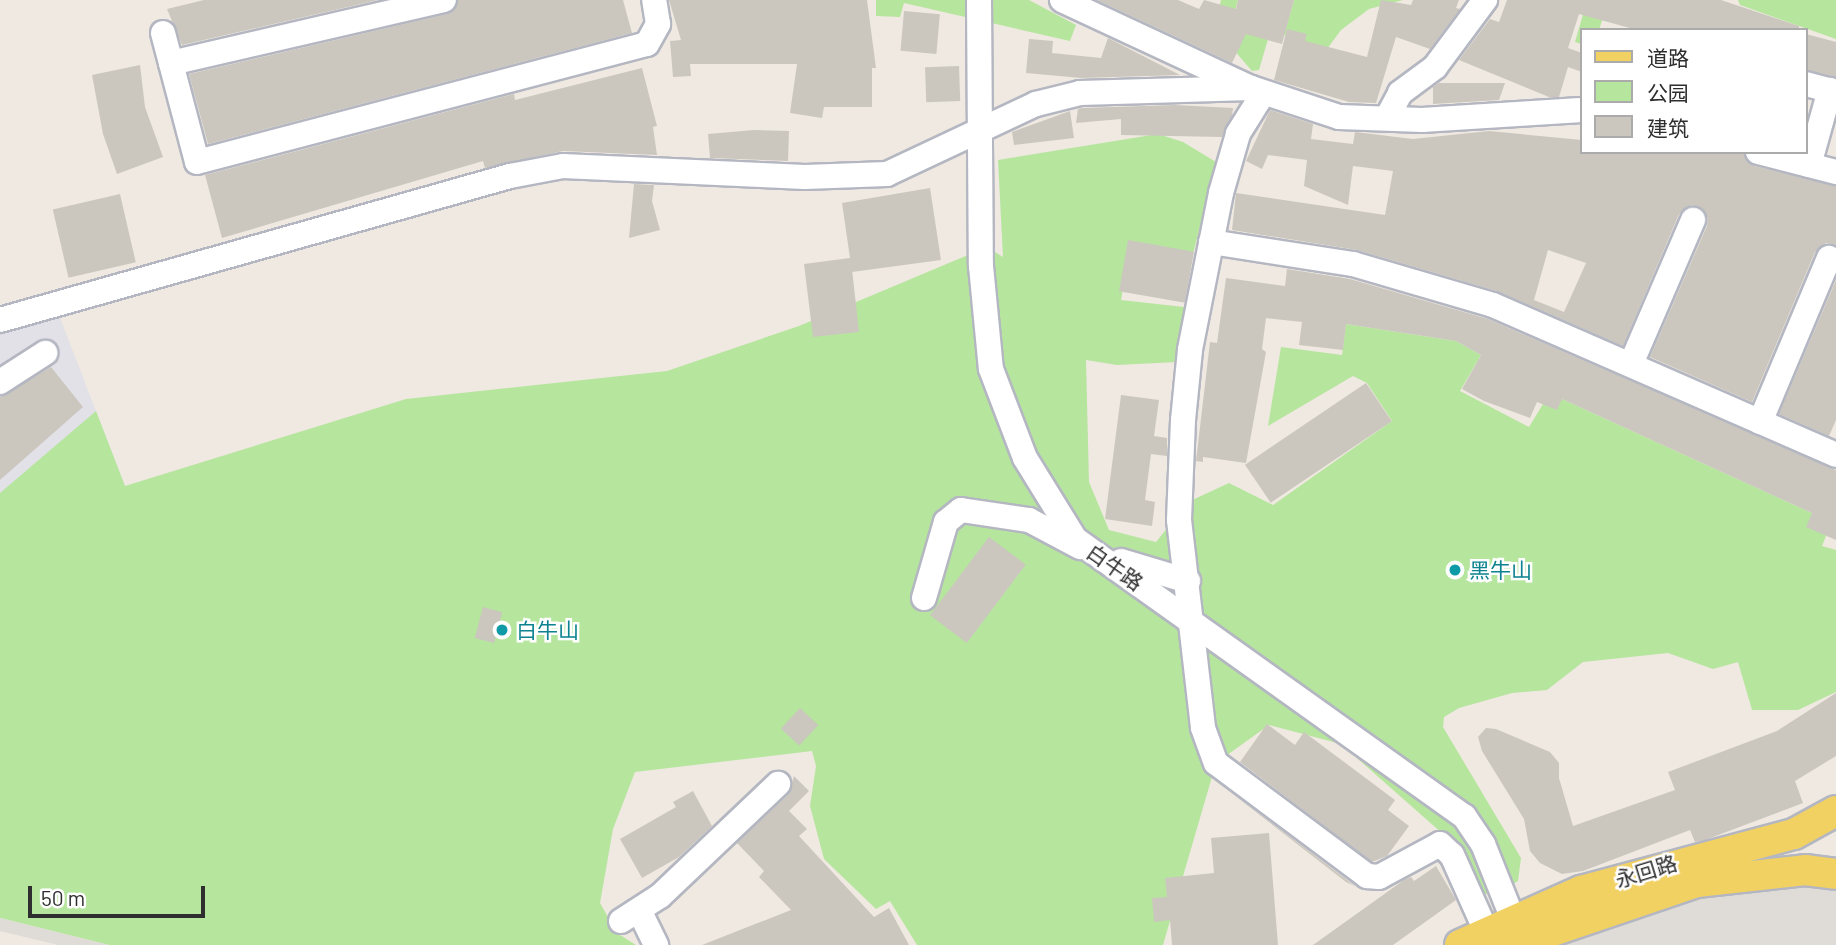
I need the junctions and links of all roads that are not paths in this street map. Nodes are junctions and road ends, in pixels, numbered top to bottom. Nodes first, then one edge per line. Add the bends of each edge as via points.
1 (444, 0) edge
2 (654, 0) edge
3 (979, 0) edge
4 (1062, 0) edge
5 (1485, 0) edge
6 (163, 33) dead end
7 (172, 63) junction
8 (1808, 85) edge
9 (1251, 88) junction
10 (1833, 91) edge
11 (1580, 110) edge
12 (1388, 116) junction
13 (979, 132) junction
14 (1766, 154) edge
15 (1809, 165) junction
16 (1836, 172) edge
17 (1693, 220) dead end
18 (1212, 242) junction
19 (1829, 258) dead end
20 (0, 320) edge
21 (45, 353) dead end
22 (1631, 364) junction
23 (0, 382) edge
24 (1760, 422) junction
25 (1836, 456) edge
26 (1093, 552) junction
27 (1188, 581) junction
28 (925, 598) dead end
29 (1193, 621) junction
30 (778, 784) dead end
31 (1836, 811) edge
32 (1728, 850) junction
33 (1836, 862) edge
34 (1836, 874) edge
35 (1498, 936) edge
36 (656, 945) edge

1 - 7 street
2 - 7 street via 658,24 647,44 197,162
3 - 13 street, 白牛路
4 - 9 street
5 - 12 street via 1435,66 1401,93
6 - 7 street
8 - 10 street
9 - 12 street via 1339,117
9 - 13 street via 1080,93 1036,104
9 - 18 street via 1259,100 1238,134
10 - 15 street
11 - 12 street via 1422,120
13 - 20 street via 887,174 848,178 563,166 510,176
13 - 26 street, 白牛路 via 981,266 991,369 1025,457 1075,539
14 - 15 street
15 - 16 street
17 - 22 street
18 - 22 street via 1413,278 1525,317
18 - 27 street via 1190,351 1183,421 1180,520
19 - 24 street
21 - 23 street
22 - 24 street
24 - 25 street
26 - 27 street
26 - 28 street via 1030,520 961,510 946,522
26 - 29 street, 白牛路
27 - 29 street
29 - 35 street, 白牛路 via 1464,816 1483,844
29 - 35 street via 1203,728 1216,762 1367,876 1379,877 1440,844 1452,855
30 - 36 street via 630,916
31 - 32 main road, 永回路 via 1794,834
32 - 33 main road
32 - 35 main road, 永回路 via 1581,891
34 - 35 main road, 永回路 via 1805,870 1697,882

